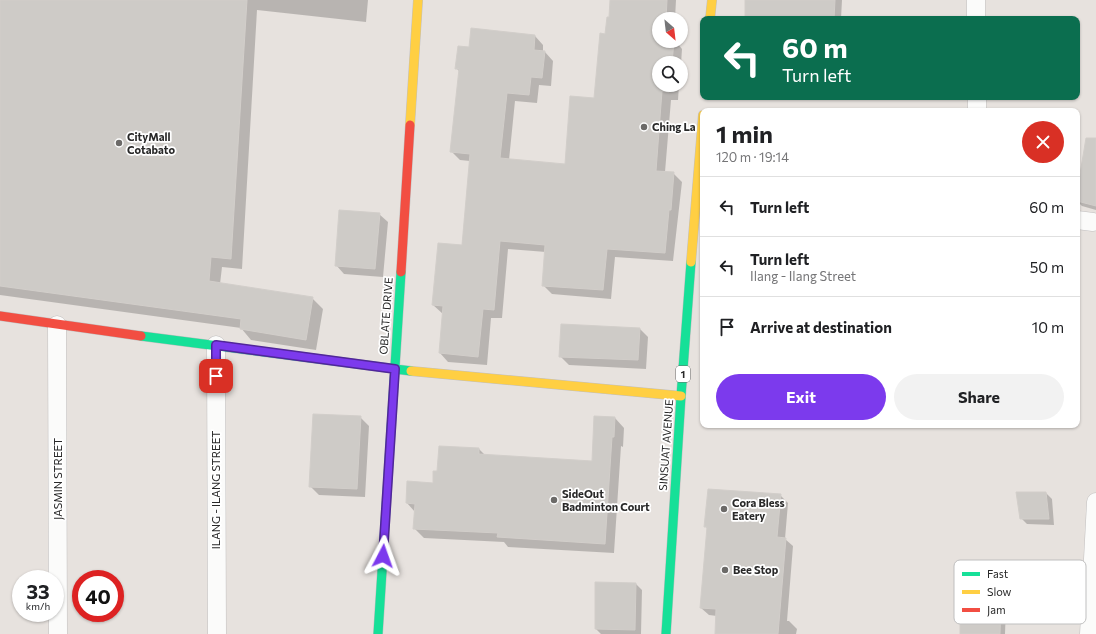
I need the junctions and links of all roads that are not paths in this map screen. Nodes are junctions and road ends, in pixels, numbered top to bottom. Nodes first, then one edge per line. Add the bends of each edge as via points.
1 (418, 0) edge
2 (712, 0) edge
3 (976, 0) edge
4 (710, 16) edge
5 (976, 16) edge
6 (700, 152) edge
7 (0, 316) edge
8 (57, 325) junction
9 (216, 345) junction
10 (395, 369) junction
11 (681, 396) junction
12 (1096, 502) edge
13 (58, 634) edge
14 (217, 634) edge
15 (378, 634) edge
16 (666, 634) edge
17 (1089, 634) edge

1 - 10 street, OBLATE DRIVE
2 - 4 street
3 - 5 street
6 - 11 street, SINSUAT AVENUE / 1
7 - 8 street
8 - 9 street
8 - 13 street, JASMIN STREET
9 - 10 street
9 - 14 street, ILANG - ILANG STREET
10 - 11 street
10 - 15 street, OBLATE DRIVE
11 - 16 street, SINSUAT AVENUE / 1
12 - 17 street

